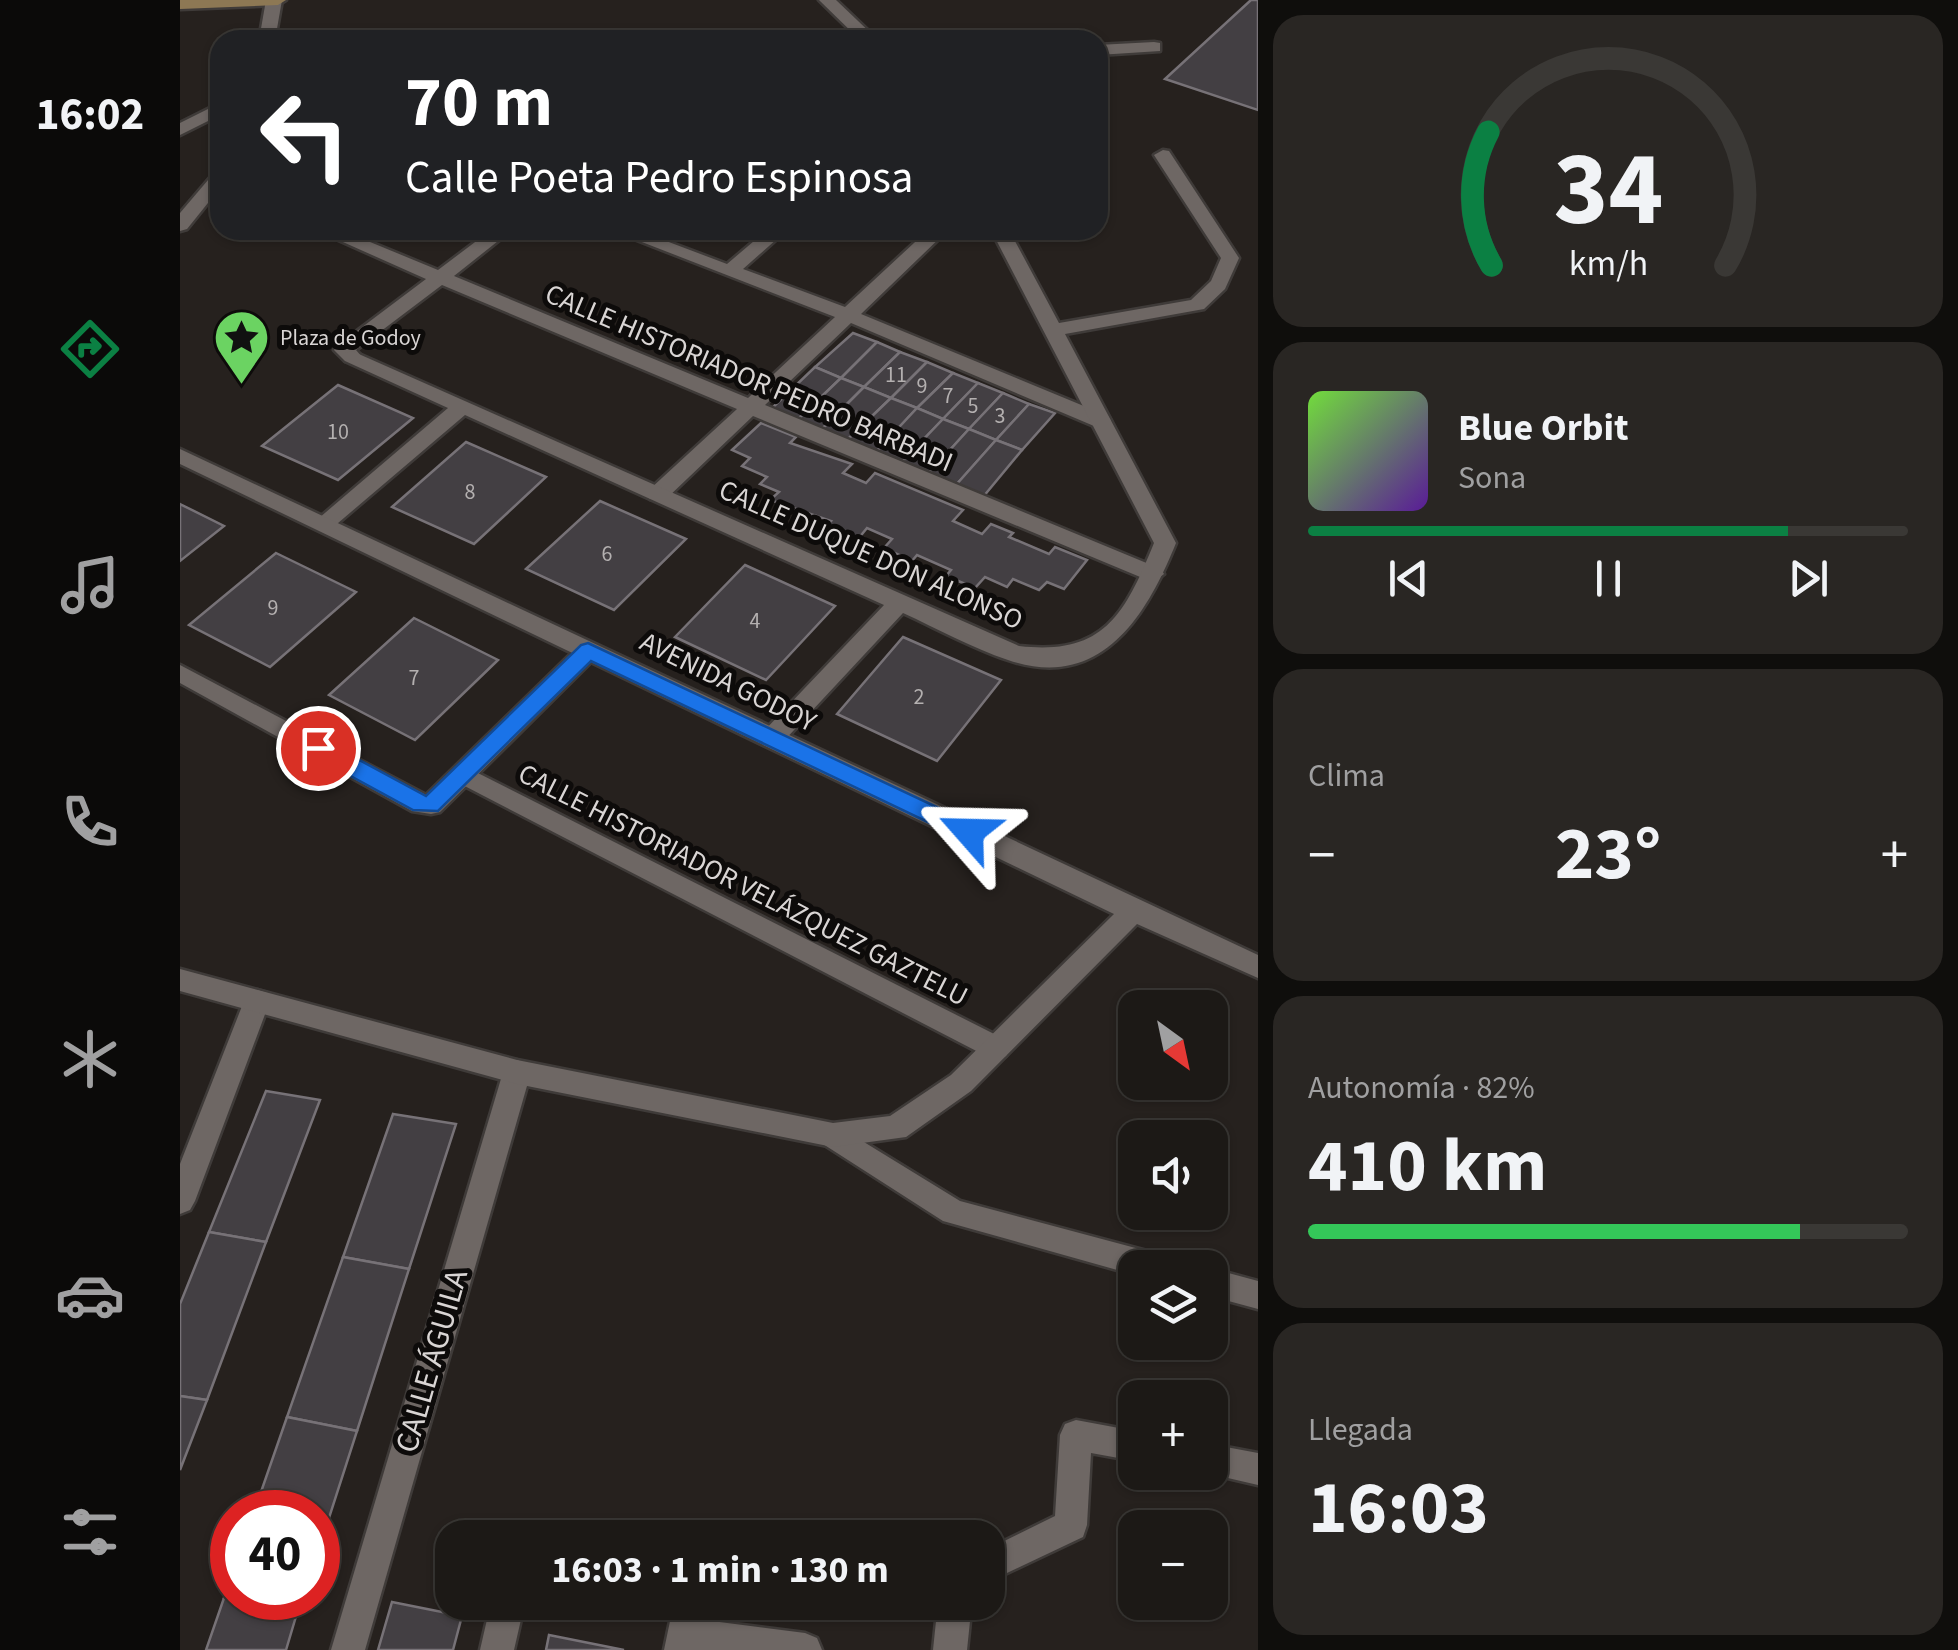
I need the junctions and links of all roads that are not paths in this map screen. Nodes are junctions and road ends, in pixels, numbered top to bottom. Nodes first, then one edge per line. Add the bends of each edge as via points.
1 (275, 0) edge
2 (827, 0) edge
3 (180, 4) edge
4 (269, 30) edge
5 (858, 30) edge
6 (1154, 47) dead end
7 (1108, 49) edge
8 (210, 114) edge
9 (180, 130) edge
10 (1163, 155) dead end
11 (210, 191) edge
12 (180, 225) edge
13 (347, 240) edge
14 (490, 240) edge
15 (651, 240) edge
16 (766, 240) edge
17 (928, 240) edge
18 (1005, 240) edge
19 (730, 271) junction
20 (439, 279) junction
21 (848, 316) junction
22 (1053, 330) junction
23 (462, 407) junction
24 (749, 409) junction
25 (1101, 421) junction
26 (180, 456) edge
27 (658, 494) junction
28 (323, 524) junction
29 (1152, 574) junction
30 (900, 602) junction
31 (588, 651) junction
32 (180, 673) edge
33 (772, 738) junction
34 (464, 775) junction
35 (1133, 911) junction
36 (1255, 960) edge
37 (180, 980) edge
38 (257, 1001) junction
39 (996, 1048) junction
40 (516, 1072) junction
41 (833, 1135) junction
42 (180, 1200) edge
43 (1118, 1257) edge
44 (1228, 1287) edge
45 (1258, 1295) edge
46 (1118, 1443) edge
47 (1228, 1463) edge
48 (1258, 1469) edge
49 (1005, 1558) edge
50 (504, 1620) edge
51 (953, 1620) edge
52 (686, 1629) edge
53 (348, 1650) edge
54 (497, 1650) edge
55 (805, 1650) edge
56 (950, 1650) edge

1 - 3 main road
1 - 4 street
2 - 5 street
6 - 7 street
8 - 9 street
10 - 22 street via 1230,258 1227,273 1197,305
11 - 12 street
13 - 20 street, CALLE HISTORIADOR PEDRO BARBADI
14 - 20 street
15 - 19 street
16 - 19 street
17 - 21 street
18 - 22 street, CALLE DUQUE DON ALONSO
19 - 21 street
20 - 23 street, CALLE DUQUE DON ALONSO via 344,350
20 - 24 street, CALLE HISTORIADOR PEDRO BARBADI
21 - 24 street
21 - 25 street
22 - 25 street, CALLE DUQUE DON ALONSO
23 - 27 street, CALLE DUQUE DON ALONSO
23 - 28 street
24 - 27 street
24 - 29 street, CALLE HISTORIADOR PEDRO BARBADI
25 - 29 street, CALLE DUQUE DON ALONSO via 1165,543
26 - 28 street, AVENIDA GODOY
27 - 30 street, CALLE DUQUE DON ALONSO
28 - 31 street, AVENIDA GODOY
29 - 30 street, CALLE DUQUE DON ALONSO via 1140,606 1106,641 1062,658 1016,654
30 - 33 street
31 - 33 street, AVENIDA GODOY
31 - 34 street
32 - 34 street via 421,804 439,799
33 - 35 street, AVENIDA GODOY
34 - 39 street, CALLE HISTORIADOR VELÁZQUEZ GAZTELU
35 - 36 street, AVENIDA GODOY
35 - 39 street
37 - 38 street
38 - 40 street
38 - 42 street
39 - 41 street via 961,1083 896,1128
40 - 41 street
40 - 53 street, CALLE ÁGUILA
41 - 43 street via 953,1212
44 - 45 street
46 - 49 street via 1076,1436 1072,1525
47 - 48 street
50 - 54 street
51 - 56 street
52 - 55 street

